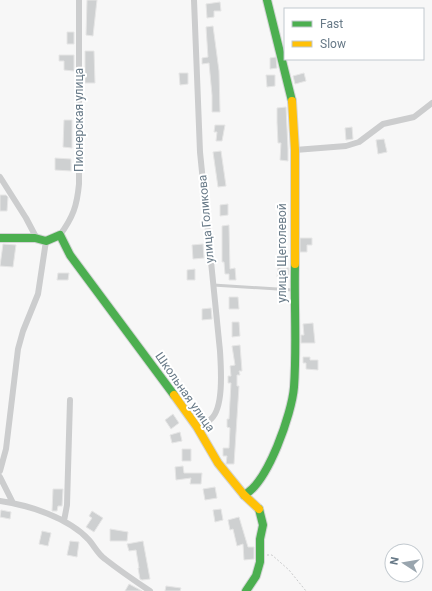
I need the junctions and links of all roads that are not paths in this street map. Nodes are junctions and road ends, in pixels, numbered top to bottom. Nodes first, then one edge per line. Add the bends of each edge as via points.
1 (79, 0) edge
2 (194, 0) edge
3 (267, 0) edge
4 (432, 103) edge
5 (295, 150) junction
6 (0, 177) edge
7 (60, 235) junction
8 (36, 237) junction
9 (0, 238) edge
10 (46, 241) junction
11 (212, 285) junction
12 (293, 290) junction
13 (70, 400) dead end
14 (197, 427) junction
15 (0, 471) edge
16 (0, 477) edge
17 (244, 495) junction
18 (0, 501) edge
19 (13, 503) junction
20 (64, 521) junction
21 (150, 591) edge
22 (246, 591) edge

1 - 7 street, Пионерская улица via 79,184 72,218
2 - 11 street, улица Голикова via 200,152
3 - 5 street, улица Щеголевой via 292,97
4 - 5 street via 414,117 383,124 359,142 346,146
5 - 12 street, улица Щеголевой
6 - 8 street
7 - 10 street
7 - 14 street, Школьная улица via 70,255
8 - 9 street via 14,240
8 - 10 street
10 - 15 street via 38,294 18,349 6,449
11 - 12 lane
11 - 14 street, улица Голикова via 221,378 218,406 211,419
12 - 17 street, улица Щеголевой via 294,388 272,458 256,488
13 - 20 street via 67,505
14 - 17 street, Школьная улица via 218,463
16 - 19 street
17 - 22 street, Школьная улица via 259,508 263,525 256,576
18 - 19 street
19 - 20 street
20 - 21 street via 89,540 96,552

